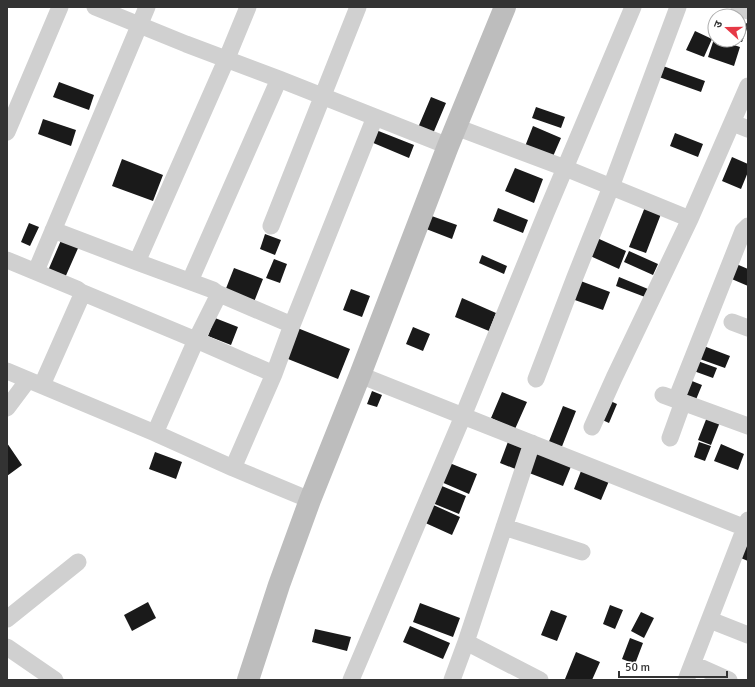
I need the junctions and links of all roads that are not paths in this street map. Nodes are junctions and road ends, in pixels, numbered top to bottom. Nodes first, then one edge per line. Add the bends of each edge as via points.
1 (60, 7) edge
2 (96, 7) edge
3 (147, 7) edge
4 (248, 7) edge
5 (358, 7) edge
6 (505, 7) edge
7 (633, 7) edge
8 (678, 7) edge
9 (738, 7) edge
10 (748, 11) edge
11 (140, 25) junction
12 (227, 58) junction
13 (279, 79) junction
14 (748, 86) edge
15 (322, 96) junction
16 (375, 117) junction
17 (740, 126) edge
18 (7, 132) edge
19 (452, 137) junction
20 (565, 168) junction
21 (611, 187) junction
22 (690, 219) junction
23 (270, 226) dead end
24 (748, 226) edge
25 (53, 230) junction
26 (7, 260) edge
27 (136, 262) junction
28 (36, 271) junction
29 (190, 281) junction
30 (81, 292) junction
31 (217, 293) junction
32 (732, 322) dead end
33 (292, 325) junction
34 (748, 328) edge
35 (196, 340) junction
36 (7, 371) edge
37 (274, 374) junction
38 (360, 375) junction
39 (536, 379) dead end
40 (35, 383) junction
41 (674, 399) junction
42 (7, 408) edge
43 (464, 416) junction
44 (748, 426) edge
45 (592, 427) dead end
46 (155, 433) junction
47 (670, 438) dead end
48 (532, 443) junction
49 (232, 468) junction
50 (310, 500) junction
51 (747, 525) edge
52 (504, 527) junction
53 (582, 552) dead end
54 (78, 562) dead end
55 (7, 619) edge
56 (710, 620) junction
57 (748, 635) edge
58 (466, 642) junction
59 (7, 647) edge
60 (693, 664) junction
61 (55, 680) edge
62 (248, 680) edge
63 (351, 680) edge
64 (452, 680) edge
65 (540, 680) edge
66 (686, 680) edge
67 (729, 680) edge

1 - 18 street
2 - 11 street
3 - 11 street
4 - 12 street
5 - 15 street
6 - 19 street
7 - 20 street
8 - 21 street
9 - 10 street
11 - 12 street
11 - 25 street
12 - 13 street
12 - 27 street
13 - 15 street
13 - 29 street
14 - 17 street
15 - 16 street
15 - 23 street
16 - 19 street
16 - 33 street
17 - 22 street
19 - 20 street
19 - 38 street
20 - 21 street
20 - 43 street
21 - 22 street
21 - 39 street
22 - 45 street
24 - 41 street via 743,231
25 - 27 street
25 - 28 street
26 - 28 street
27 - 29 street
28 - 30 street
29 - 31 street
30 - 35 street
30 - 40 street via 81,297
31 - 33 street
31 - 35 street via 217,298
32 - 34 street
33 - 37 street
35 - 37 street
35 - 46 street
36 - 40 street
37 - 49 street
38 - 43 street
38 - 50 street
40 - 42 street
40 - 46 street
41 - 44 street
41 - 47 street
43 - 48 street
43 - 63 street
46 - 49 street
48 - 51 street
48 - 52 street
49 - 50 street
50 - 62 street
51 - 56 street
52 - 53 street
52 - 58 street
54 - 55 street
56 - 57 street
56 - 60 street
58 - 64 street
58 - 65 street
59 - 61 street
60 - 66 street
60 - 67 street

